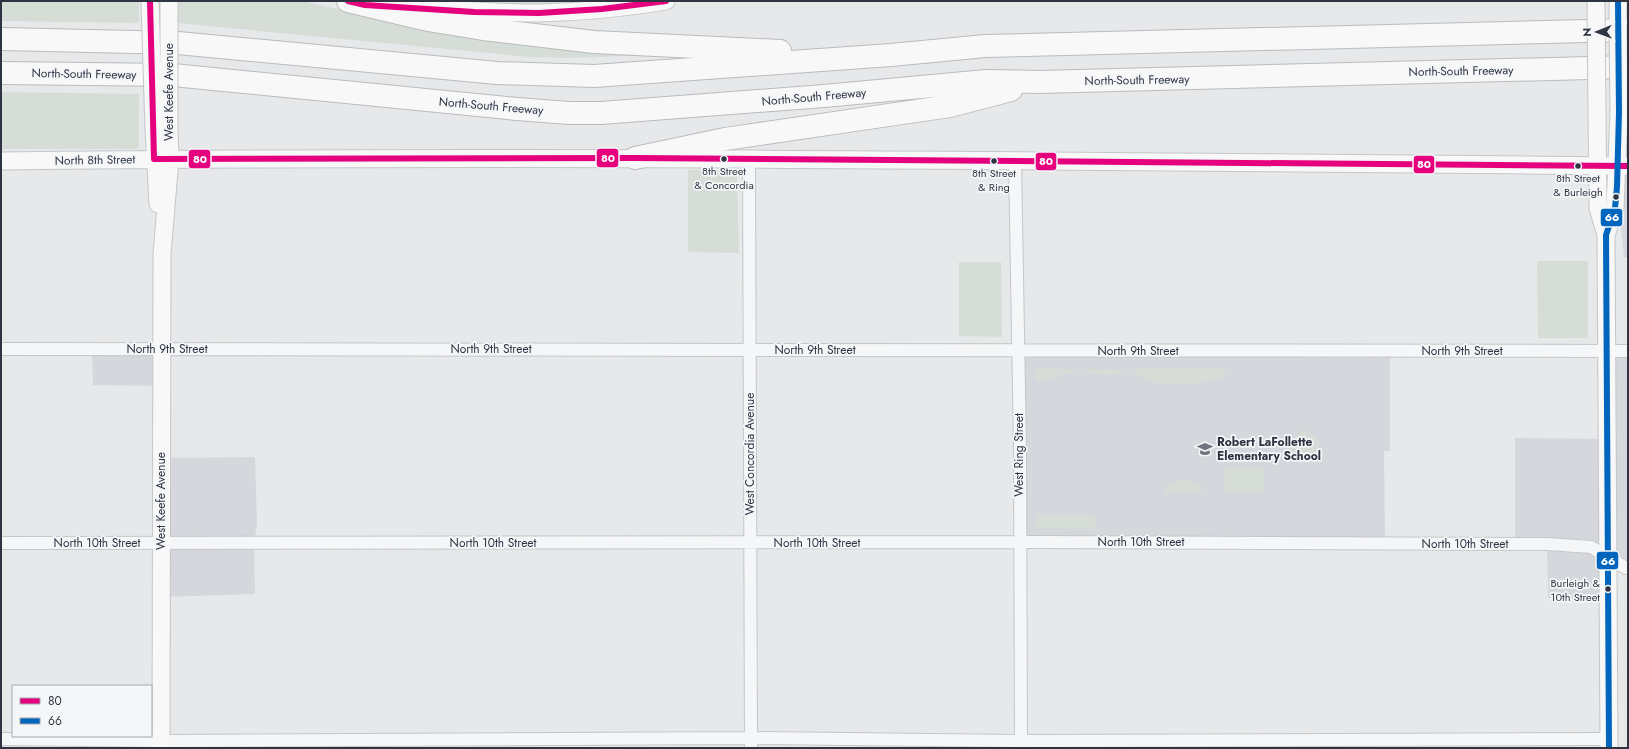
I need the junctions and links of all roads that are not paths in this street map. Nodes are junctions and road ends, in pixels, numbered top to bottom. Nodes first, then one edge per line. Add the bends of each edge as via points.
1 (150, 1) edge
2 (169, 1) edge
3 (666, 1) edge
4 (1596, 1) edge
5 (1618, 1) edge
6 (357, 3) edge
7 (1628, 30) edge
8 (1, 39) edge
9 (891, 55) junction
10 (1628, 67) edge
11 (1587, 68) junction
12 (1, 73) edge
13 (1628, 74) edge
14 (1039, 82) junction
15 (161, 130) junction
16 (635, 158) junction
17 (162, 159) junction
18 (1, 160) edge
19 (749, 160) junction
20 (1015, 161) junction
21 (1598, 165) junction
22 (1623, 166) edge
23 (1606, 235) junction
24 (1, 349) edge
25 (162, 349) junction
26 (749, 349) junction
27 (1018, 351) junction
28 (1608, 351) junction
29 (1628, 351) edge
30 (1020, 542) junction
31 (1, 543) edge
32 (750, 543) junction
33 (161, 544) junction
34 (1608, 557) junction
35 (1628, 568) edge
36 (1, 739) edge
37 (751, 743) edge
38 (1609, 743) edge
39 (1021, 744) edge
40 (161, 745) edge

1 - 15 street, West Keefe Avenue, bridge
2 - 15 street, West Keefe Avenue, bridge
3 - 6 street via 539,13
4 - 21 street, bridge
5 - 22 street, bridge via 1619,112
6 - 9 highway via 428,20 594,42
7 - 9 highway via 985,46
8 - 9 highway via 178,43 497,73 571,77
10 - 11 highway, North-South Freeway
11 - 13 highway
11 - 14 highway, North-South Freeway
12 - 14 highway, North-South Freeway via 173,75 601,113 808,98 986,81
14 - 16 highway via 950,106 740,137
15 - 17 street, West Keefe Avenue
16 - 17 street, North 8th Street
16 - 19 street, North 8th Street
17 - 18 street, North 8th Street
17 - 25 street, West Keefe Avenue
19 - 20 street, North 8th Street
19 - 26 street, West Concordia Avenue
20 - 21 street, North 8th Street
20 - 27 street, West Ring Street
21 - 22 street, North 8th Street
21 - 23 street via 1598,208
22 - 23 street via 1615,208
23 - 28 street
24 - 25 street, North 9th Street
25 - 26 street, North 9th Street
25 - 33 street, West Keefe Avenue
26 - 27 street, North 9th Street
26 - 32 street, West Concordia Avenue
27 - 28 street, North 9th Street
27 - 30 street, West Ring Street
28 - 29 street, North 9th Street
28 - 34 street
30 - 32 street, North 10th Street
30 - 34 street, North 10th Street via 1547,544 1591,547
30 - 39 street, West Ring Street
31 - 33 street, North 10th Street
32 - 33 street, North 10th Street
32 - 37 street, West Concordia Avenue
33 - 40 street, West Keefe Avenue
34 - 35 street, North 10th Street
34 - 38 street
36 - 40 street
37 - 39 street
37 - 40 street
38 - 39 street

